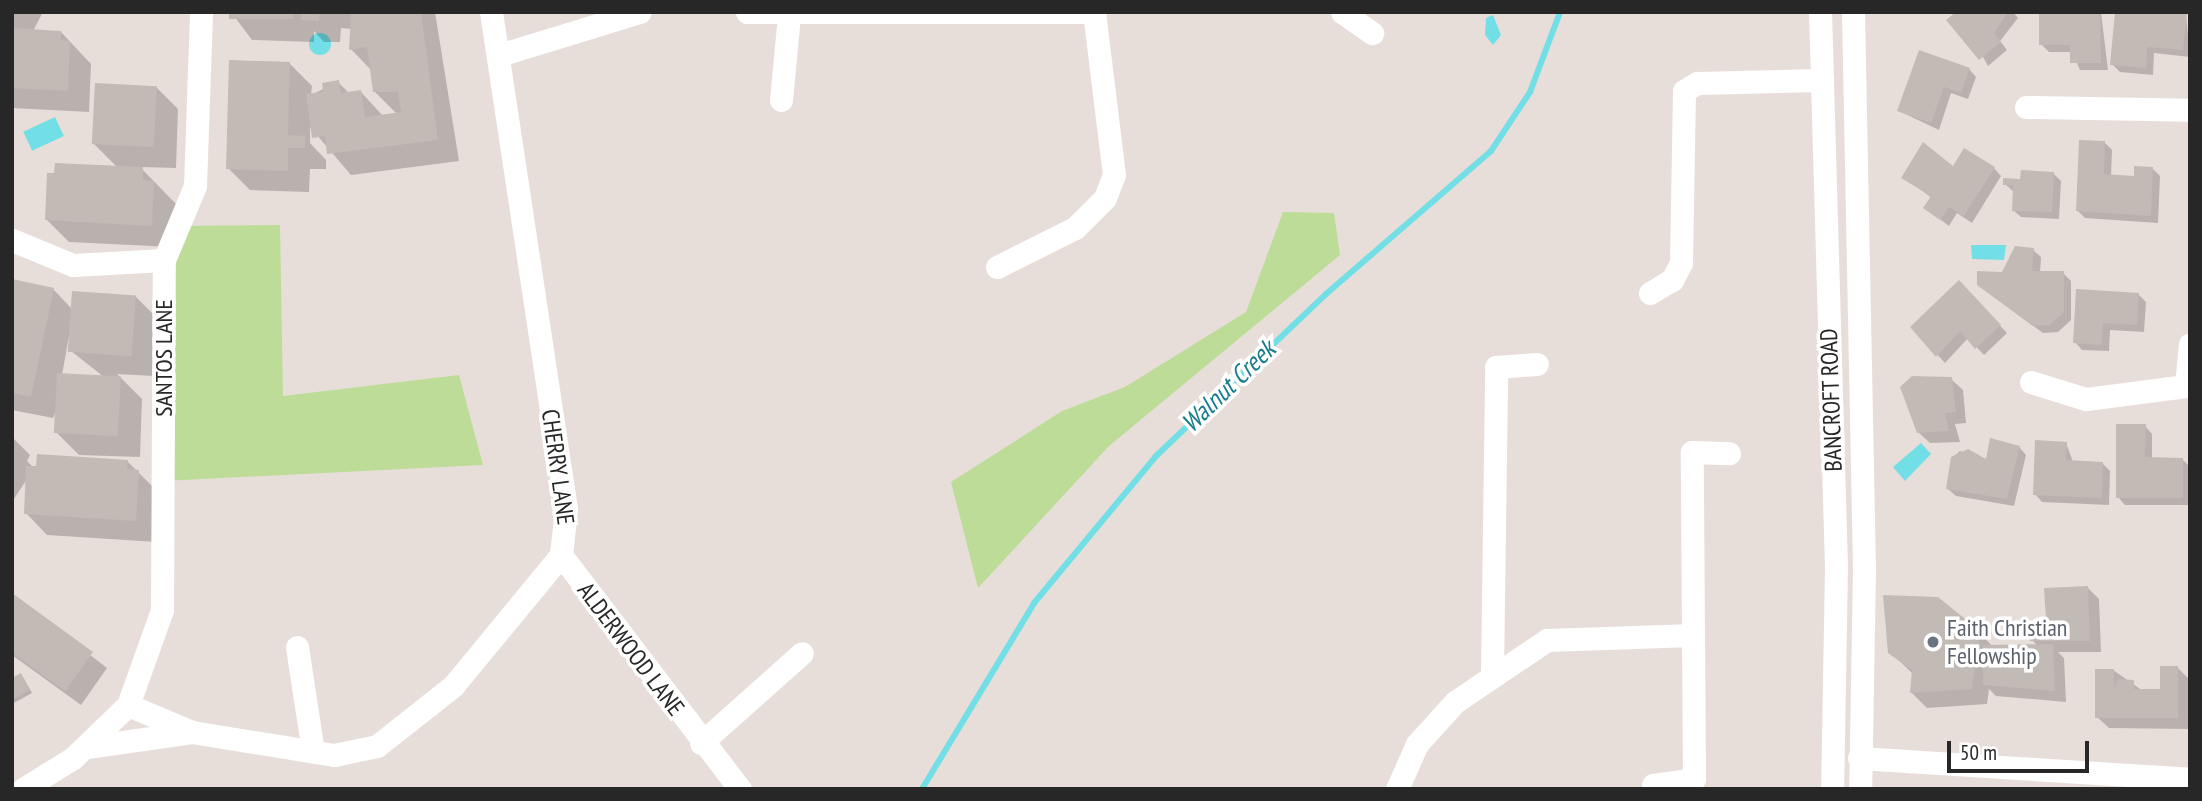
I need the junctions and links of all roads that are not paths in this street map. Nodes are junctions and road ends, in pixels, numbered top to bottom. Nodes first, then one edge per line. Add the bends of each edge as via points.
1 (201, 12) edge
2 (491, 12) edge
3 (640, 12) edge
4 (747, 12) edge
5 (1094, 12) edge
6 (1342, 12) edge
7 (1820, 12) edge
8 (1853, 12) edge
9 (789, 16) junction
10 (1372, 33) dead end
11 (499, 55) junction
12 (1822, 80) junction
13 (781, 100) dead end
14 (2026, 107) dead end
15 (2190, 110) edge
16 (12, 240) edge
17 (164, 260) junction
18 (997, 267) dead end
19 (1650, 293) dead end
20 (2190, 344) edge
21 (1537, 364) dead end
22 (2031, 382) dead end
23 (1729, 453) dead end
24 (561, 555) junction
25 (1693, 635) junction
26 (297, 647) dead end
27 (802, 653) dead end
28 (1492, 672) junction
29 (128, 705) junction
30 (192, 732) junction
31 (701, 743) junction
32 (87, 747) junction
33 (313, 752) junction
34 (1859, 758) junction
35 (2190, 779) edge
36 (1653, 785) dead end
37 (23, 789) edge
38 (740, 789) edge
39 (1397, 789) edge
40 (1832, 789) edge
41 (1860, 789) edge

1 - 17 street, SANTOS LANE via 195,187
2 - 11 street, CHERRY LANE
3 - 11 street
4 - 9 street
5 - 9 street
5 - 18 street via 1114,175 1110,187 1075,228
6 - 10 street
7 - 12 street, BANCROFT ROAD
8 - 34 street, BANCROFT ROAD via 1864,570
9 - 13 street
11 - 24 street, CHERRY LANE via 566,509
12 - 19 street via 1696,83 1684,91 1681,263 1672,279
12 - 40 street, BANCROFT ROAD via 1836,567
14 - 15 street
16 - 17 street via 73,265
17 - 29 street, SANTOS LANE via 162,610
20 - 22 street via 2186,386 2085,399
21 - 28 street via 1496,367
23 - 25 street via 1692,452
24 - 31 street, ALDERWOOD LANE
24 - 33 street, CHERRY LANE via 453,686 377,746 334,755
25 - 28 street via 1547,640
25 - 36 street via 1694,779
26 - 33 street
27 - 31 street
28 - 39 street via 1417,744
29 - 30 street, CHERRY LANE
29 - 32 street, CHERRY LANE
30 - 32 street, CHERRY LANE
30 - 33 street, CHERRY LANE
31 - 38 street, ALDERWOOD LANE
32 - 37 street, CHERRY LANE
34 - 35 street
34 - 41 street, BANCROFT ROAD

